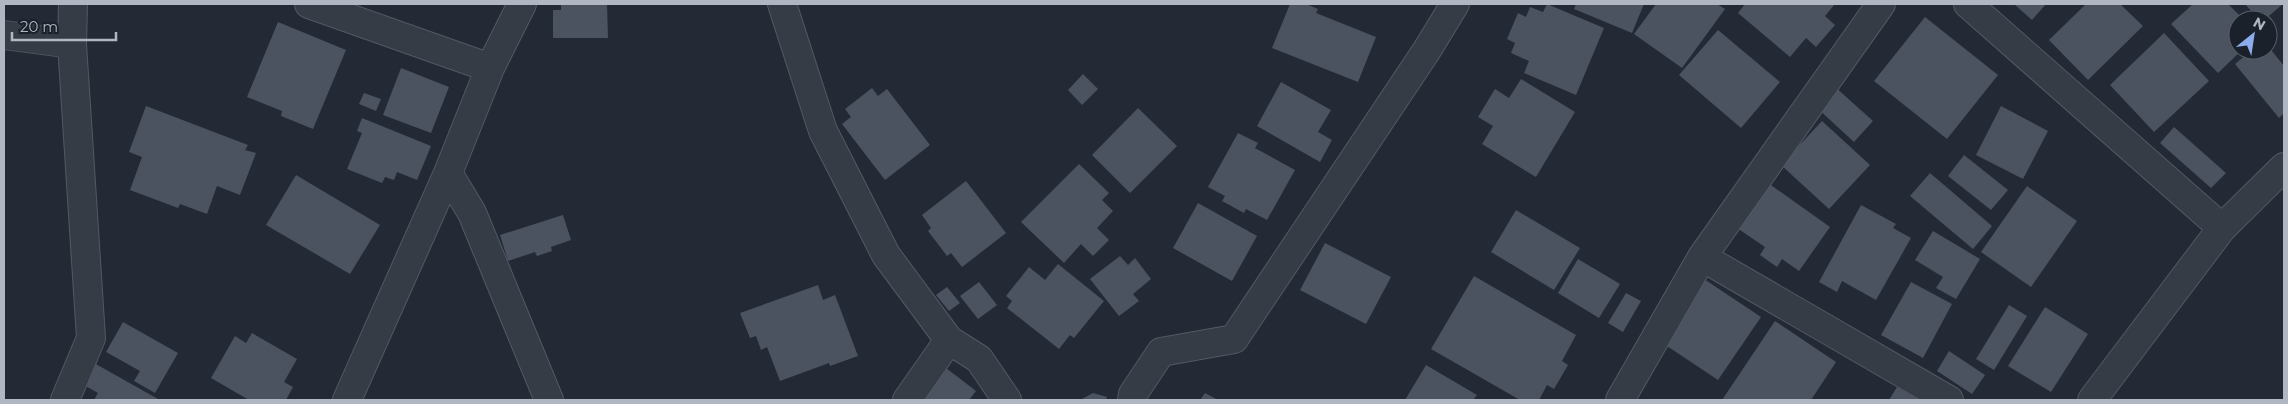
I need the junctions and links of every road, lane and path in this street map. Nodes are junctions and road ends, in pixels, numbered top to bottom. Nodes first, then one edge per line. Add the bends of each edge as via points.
1 (73, 4) edge
2 (309, 4) edge
3 (522, 4) edge
4 (782, 4) edge
5 (1454, 4) edge
6 (1881, 4) edge
7 (1968, 4) edge
8 (4, 35) edge
9 (72, 44) junction
10 (490, 68) junction
11 (2284, 167) edge
12 (448, 173) junction
13 (2222, 228) junction
14 (1702, 257) junction
15 (949, 340) junction
16 (66, 400) edge
17 (347, 400) edge
18 (549, 400) edge
19 (907, 400) edge
20 (1007, 400) edge
21 (1132, 400) edge
22 (1620, 400) edge
23 (1949, 400) edge
24 (2092, 400) edge

1 - 9 street
2 - 10 street
3 - 10 street
4 - 15 street via 824,131 886,255
5 - 21 street via 1427,50 1234,339 1161,352 1132,394
6 - 14 street
7 - 13 street
8 - 9 street
9 - 16 street via 91,338
10 - 12 street
11 - 13 street
12 - 17 street
12 - 18 street via 472,214
13 - 24 street
14 - 22 street
14 - 23 street
15 - 19 street
15 - 20 street via 979,359

